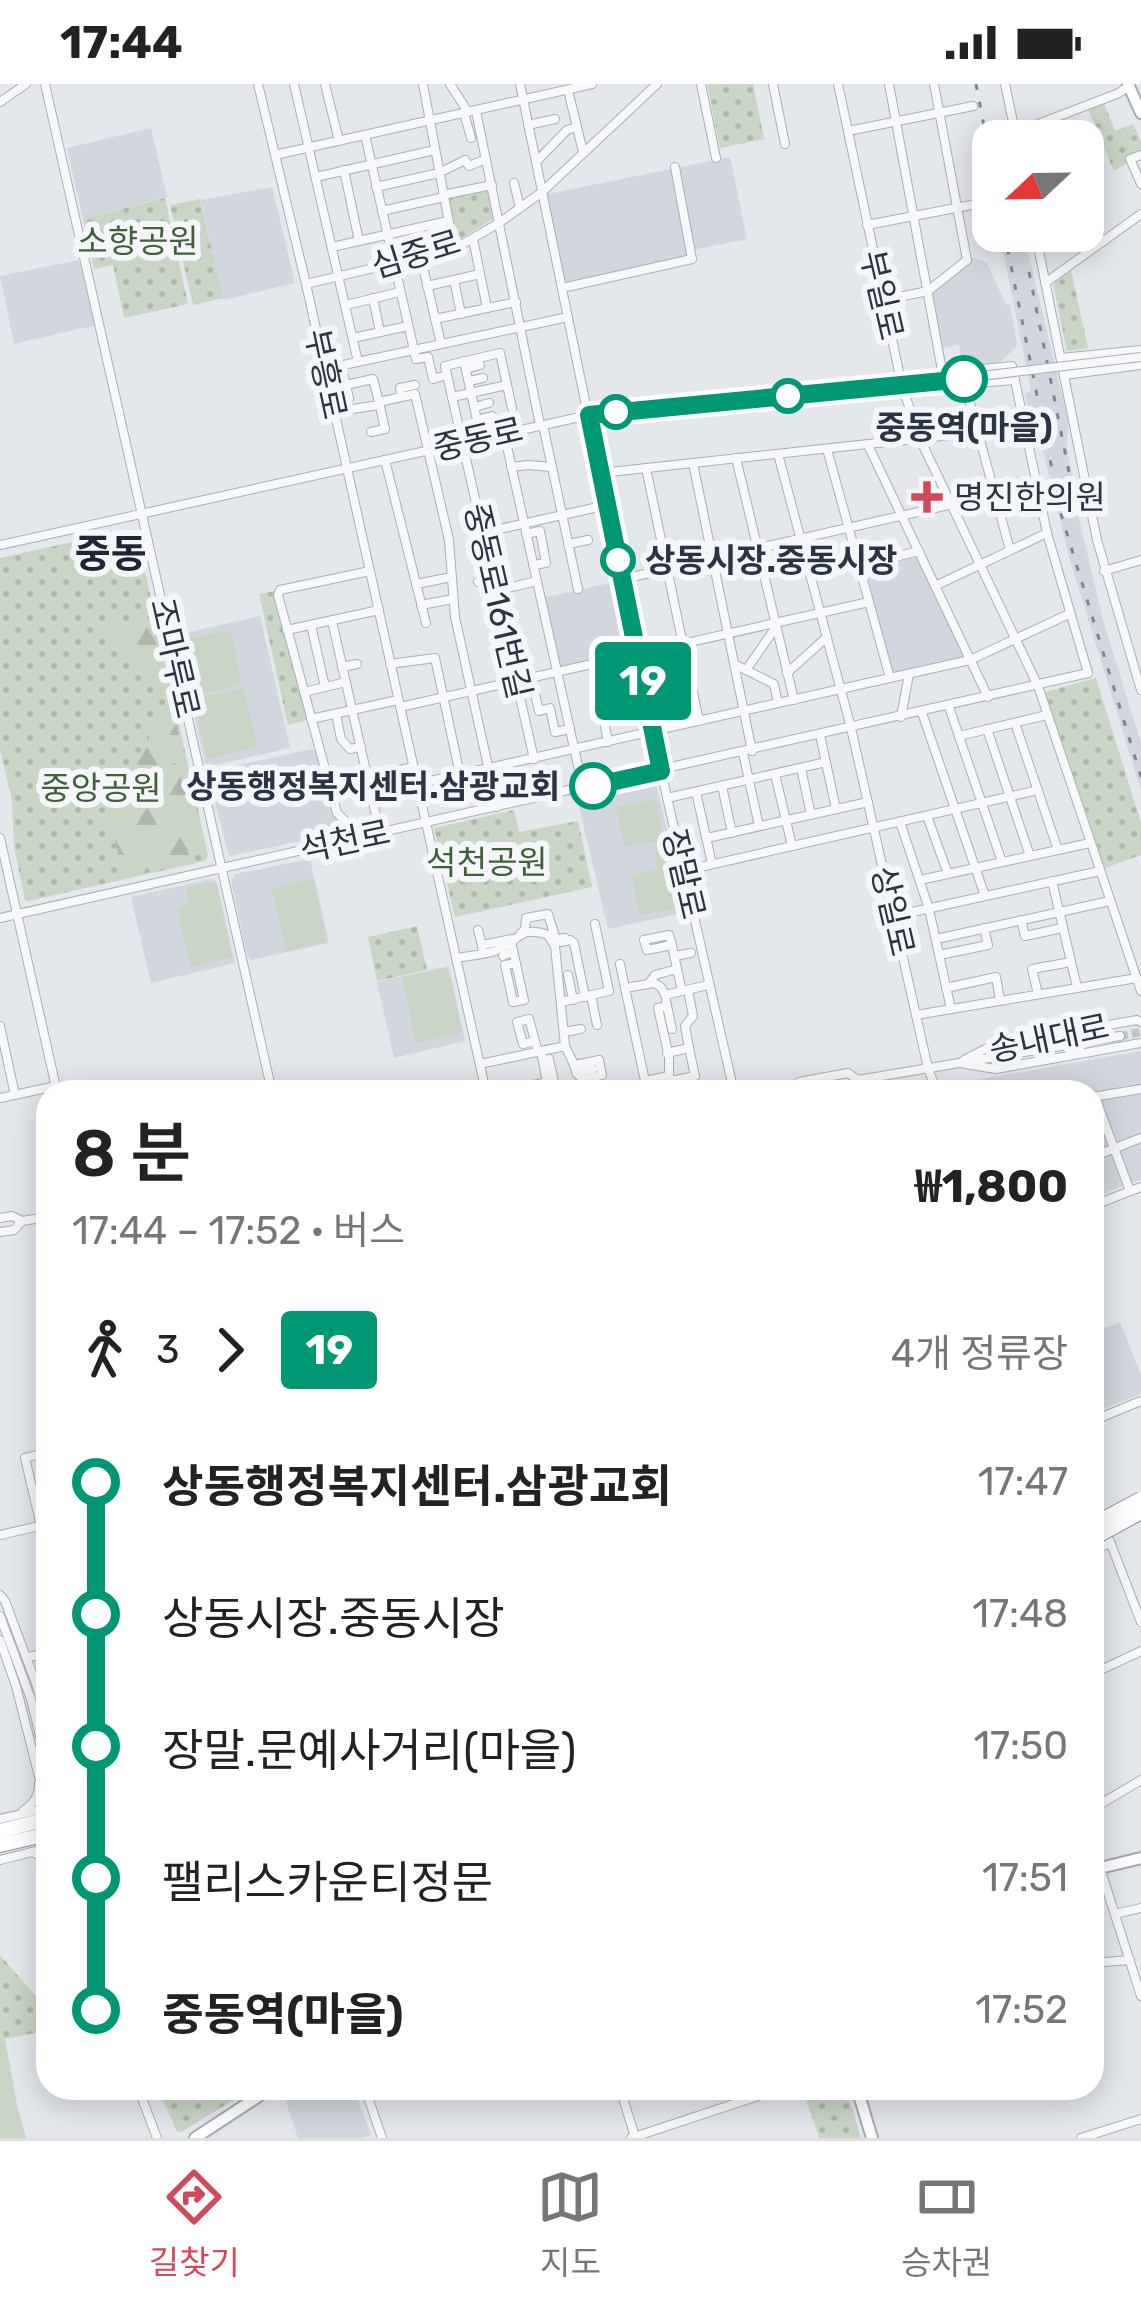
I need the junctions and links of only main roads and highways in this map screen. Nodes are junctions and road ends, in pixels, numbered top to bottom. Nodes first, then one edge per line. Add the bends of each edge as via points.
1 (1130, 84) edge
2 (1141, 113) edge
3 (1141, 1499) edge
4 (1141, 1516) edge
5 (1104, 1523) edge
6 (1104, 1525) edge
7 (36, 1816) edge
8 (0, 1831) edge
9 (36, 1837) edge
10 (0, 1845) edge
11 (1141, 1858) edge
12 (1104, 1865) edge
13 (253, 2100) edge
14 (861, 2100) edge
15 (195, 2138) edge
16 (872, 2138) edge

1 - 2 main road
3 - 5 highway, bridge
4 - 6 highway, bridge
7 - 8 highway
9 - 10 highway
11 - 12 main road
13 - 15 main road
14 - 16 main road

